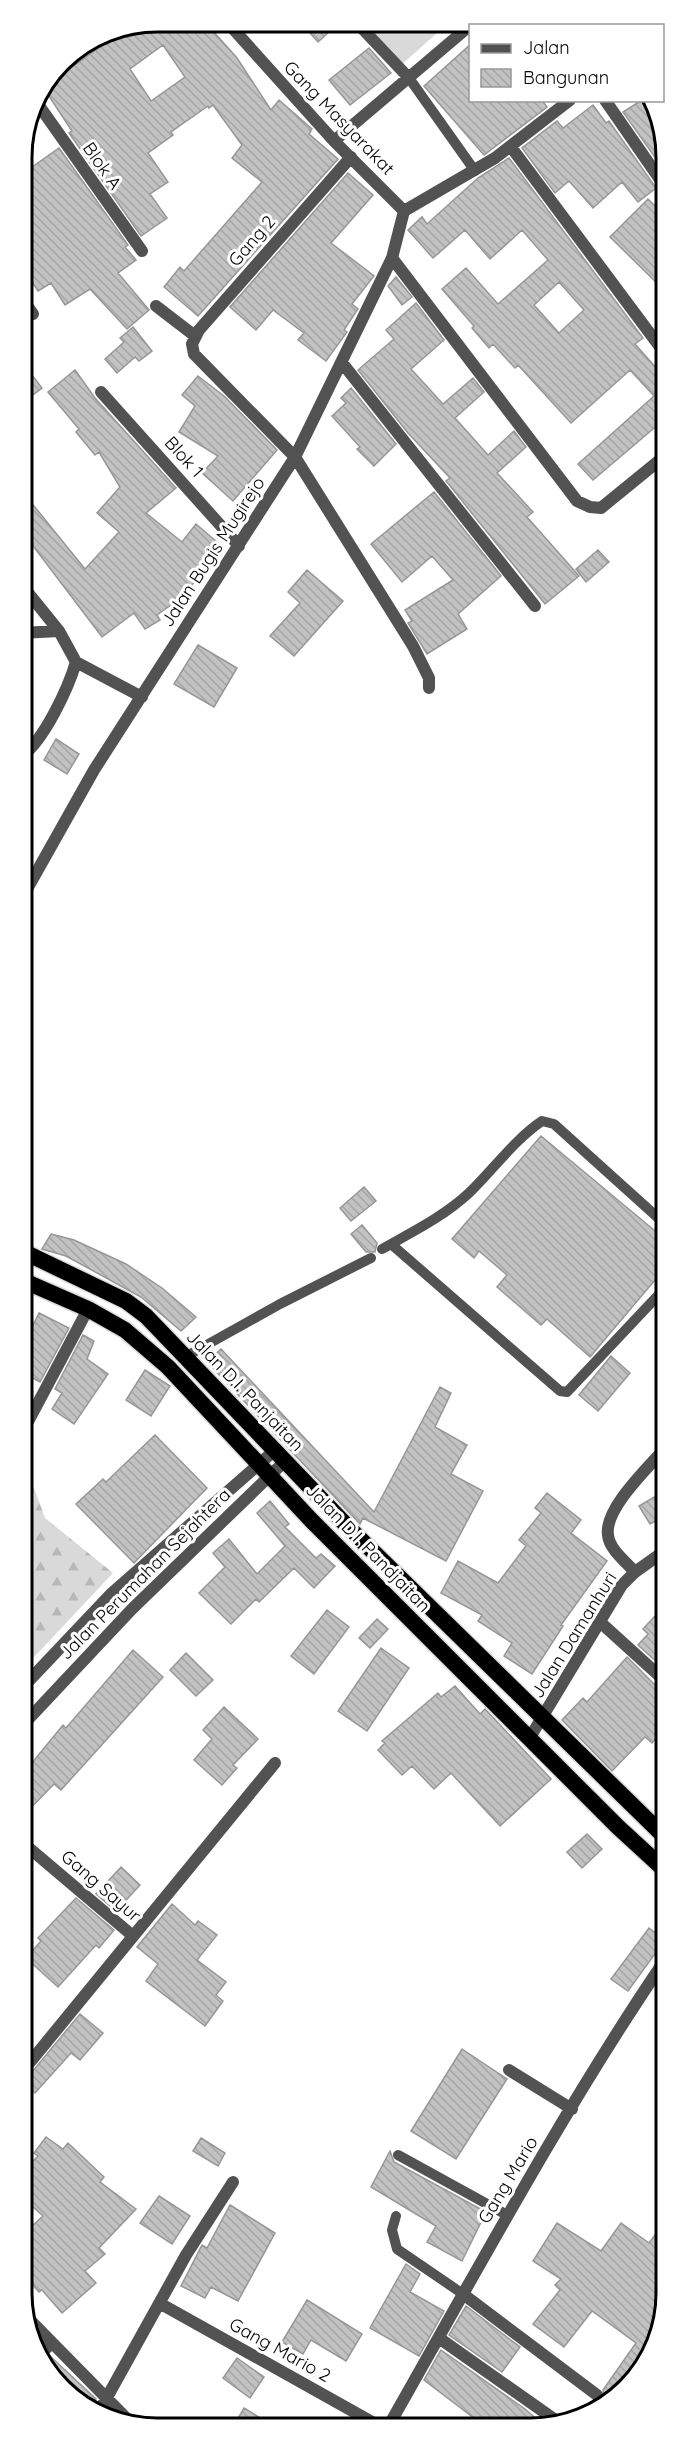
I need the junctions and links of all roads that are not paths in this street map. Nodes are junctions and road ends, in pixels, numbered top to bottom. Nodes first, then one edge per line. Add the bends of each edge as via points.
1 (236, 32) edge
2 (365, 32) edge
3 (462, 32) edge
4 (409, 78) junction
5 (568, 102) edge
6 (609, 102) edge
7 (41, 109) edge
8 (334, 141) junction
9 (512, 147) junction
10 (351, 157) junction
11 (475, 171) junction
12 (657, 174) edge
13 (404, 211) junction
14 (142, 251) dead end
15 (392, 258) junction
16 (156, 306) dead end
17 (195, 336) junction
18 (657, 343) edge
19 (343, 364) junction
20 (101, 392) dead end
21 (294, 457) junction
22 (657, 463) edge
23 (239, 546) junction
24 (32, 598) edge
25 (535, 606) dead end
26 (59, 632) junction
27 (32, 633) edge
28 (76, 662) junction
29 (429, 688) dead end
30 (142, 697) junction
31 (32, 746) edge
32 (32, 880) edge
33 (657, 1216) edge
34 (32, 1256) edge
35 (370, 1258) dead end
36 (32, 1284) edge
37 (656, 1297) edge
38 (88, 1309) junction
39 (185, 1357) junction
40 (32, 1414) edge
41 (280, 1456) junction
42 (656, 1458) edge
43 (265, 1469) junction
44 (656, 1557) edge
45 (635, 1572) junction
46 (600, 1622) junction
47 (656, 1673) edge
48 (32, 1677) edge
49 (32, 1715) edge
50 (542, 1719) junction
51 (529, 1739) junction
52 (275, 1763) dead end
53 (656, 1829) edge
54 (32, 1850) edge
55 (656, 1862) edge
56 (133, 1936) junction
57 (656, 1973) edge
58 (32, 2060) edge
59 (509, 2070) dead end
60 (572, 2109) junction
61 (398, 2155) dead end
62 (233, 2182) dead end
63 (396, 2216) dead end
64 (507, 2216) junction
65 (463, 2294) junction
66 (161, 2304) junction
67 (36, 2327) edge
68 (439, 2338) junction
69 (52, 2343) junction
70 (45, 2349) edge
71 (597, 2395) dead end
72 (104, 2406) edge
73 (551, 2417) edge
74 (365, 2418) edge
75 (393, 2418) edge

1 - 8 street, Gang Masyarakat
2 - 4 street
3 - 4 street
4 - 8 street
4 - 11 lane
5 - 9 street
6 - 12 street
7 - 14 street, Blok A
8 - 10 street, Gang Masyarakat
9 - 11 street
9 - 18 street
10 - 13 street, Gang Masyarakat
10 - 17 street, Gang 2
11 - 13 street
13 - 15 street, Jalan Bugis Mugirejo
15 - 19 street, Jalan Bugis Mugirejo
15 - 22 street via 577,501 602,508
16 - 17 street
17 - 21 street via 194,354
19 - 21 street, Jalan Bugis Mugirejo
19 - 25 street
20 - 23 street, Blok 1
21 - 23 street, Jalan Bugis Mugirejo
21 - 29 street via 413,646 429,678
23 - 30 street, Jalan Bugis Mugirejo
24 - 26 street
26 - 27 street
26 - 28 street
28 - 30 street
28 - 31 street via 71,679
30 - 32 street, Jalan Bugis Mugirejo via 94,770
33 - 37 lane via 554,1124 542,1121 442,1215 386,1246 560,1391 567,1392
34 - 39 highway, Jalan D.I. Panjaitan via 126,1301
35 - 39 lane
36 - 38 highway, Jalan D.I. Pandjaitan
38 - 40 street
38 - 43 highway, Jalan D.I. Pandjaitan via 125,1330 168,1367
39 - 41 highway, Jalan D.I. Panjaitan
41 - 43 street
41 - 50 highway, Jalan D.I. Panjaitan
42 - 45 street via 619,1502 610,1521 608,1535 616,1552
43 - 48 street, Jalan Perumahan Sejahtera via 112,1593
43 - 49 street, Jalan Perumahan Sejahtera
43 - 51 highway, Jalan D.I. Pandjaitan
44 - 45 street, Jalan Damanhuri
45 - 46 street, Jalan Damanhuri
46 - 47 street
46 - 50 street, Jalan Damanhuri
50 - 51 street, Jalan Damanhuri
50 - 53 highway
51 - 55 highway, Jalan D.I. Pandjaitan
52 - 56 street
54 - 56 street, Gang Sayur
56 - 58 street, Gang Sayur
57 - 60 street, Gang Mario
59 - 60 street
60 - 64 street, Gang Mario
61 - 64 lane
62 - 66 street via 186,2255
63 - 65 lane via 392,2230 397,2249
64 - 65 street, Gang Mario
65 - 68 street, Gang Mario
65 - 71 street
66 - 72 street
66 - 74 street, Gang Mario 2
67 - 69 street
68 - 73 street
68 - 75 street, Gang Mario
69 - 70 street
69 - 72 street

